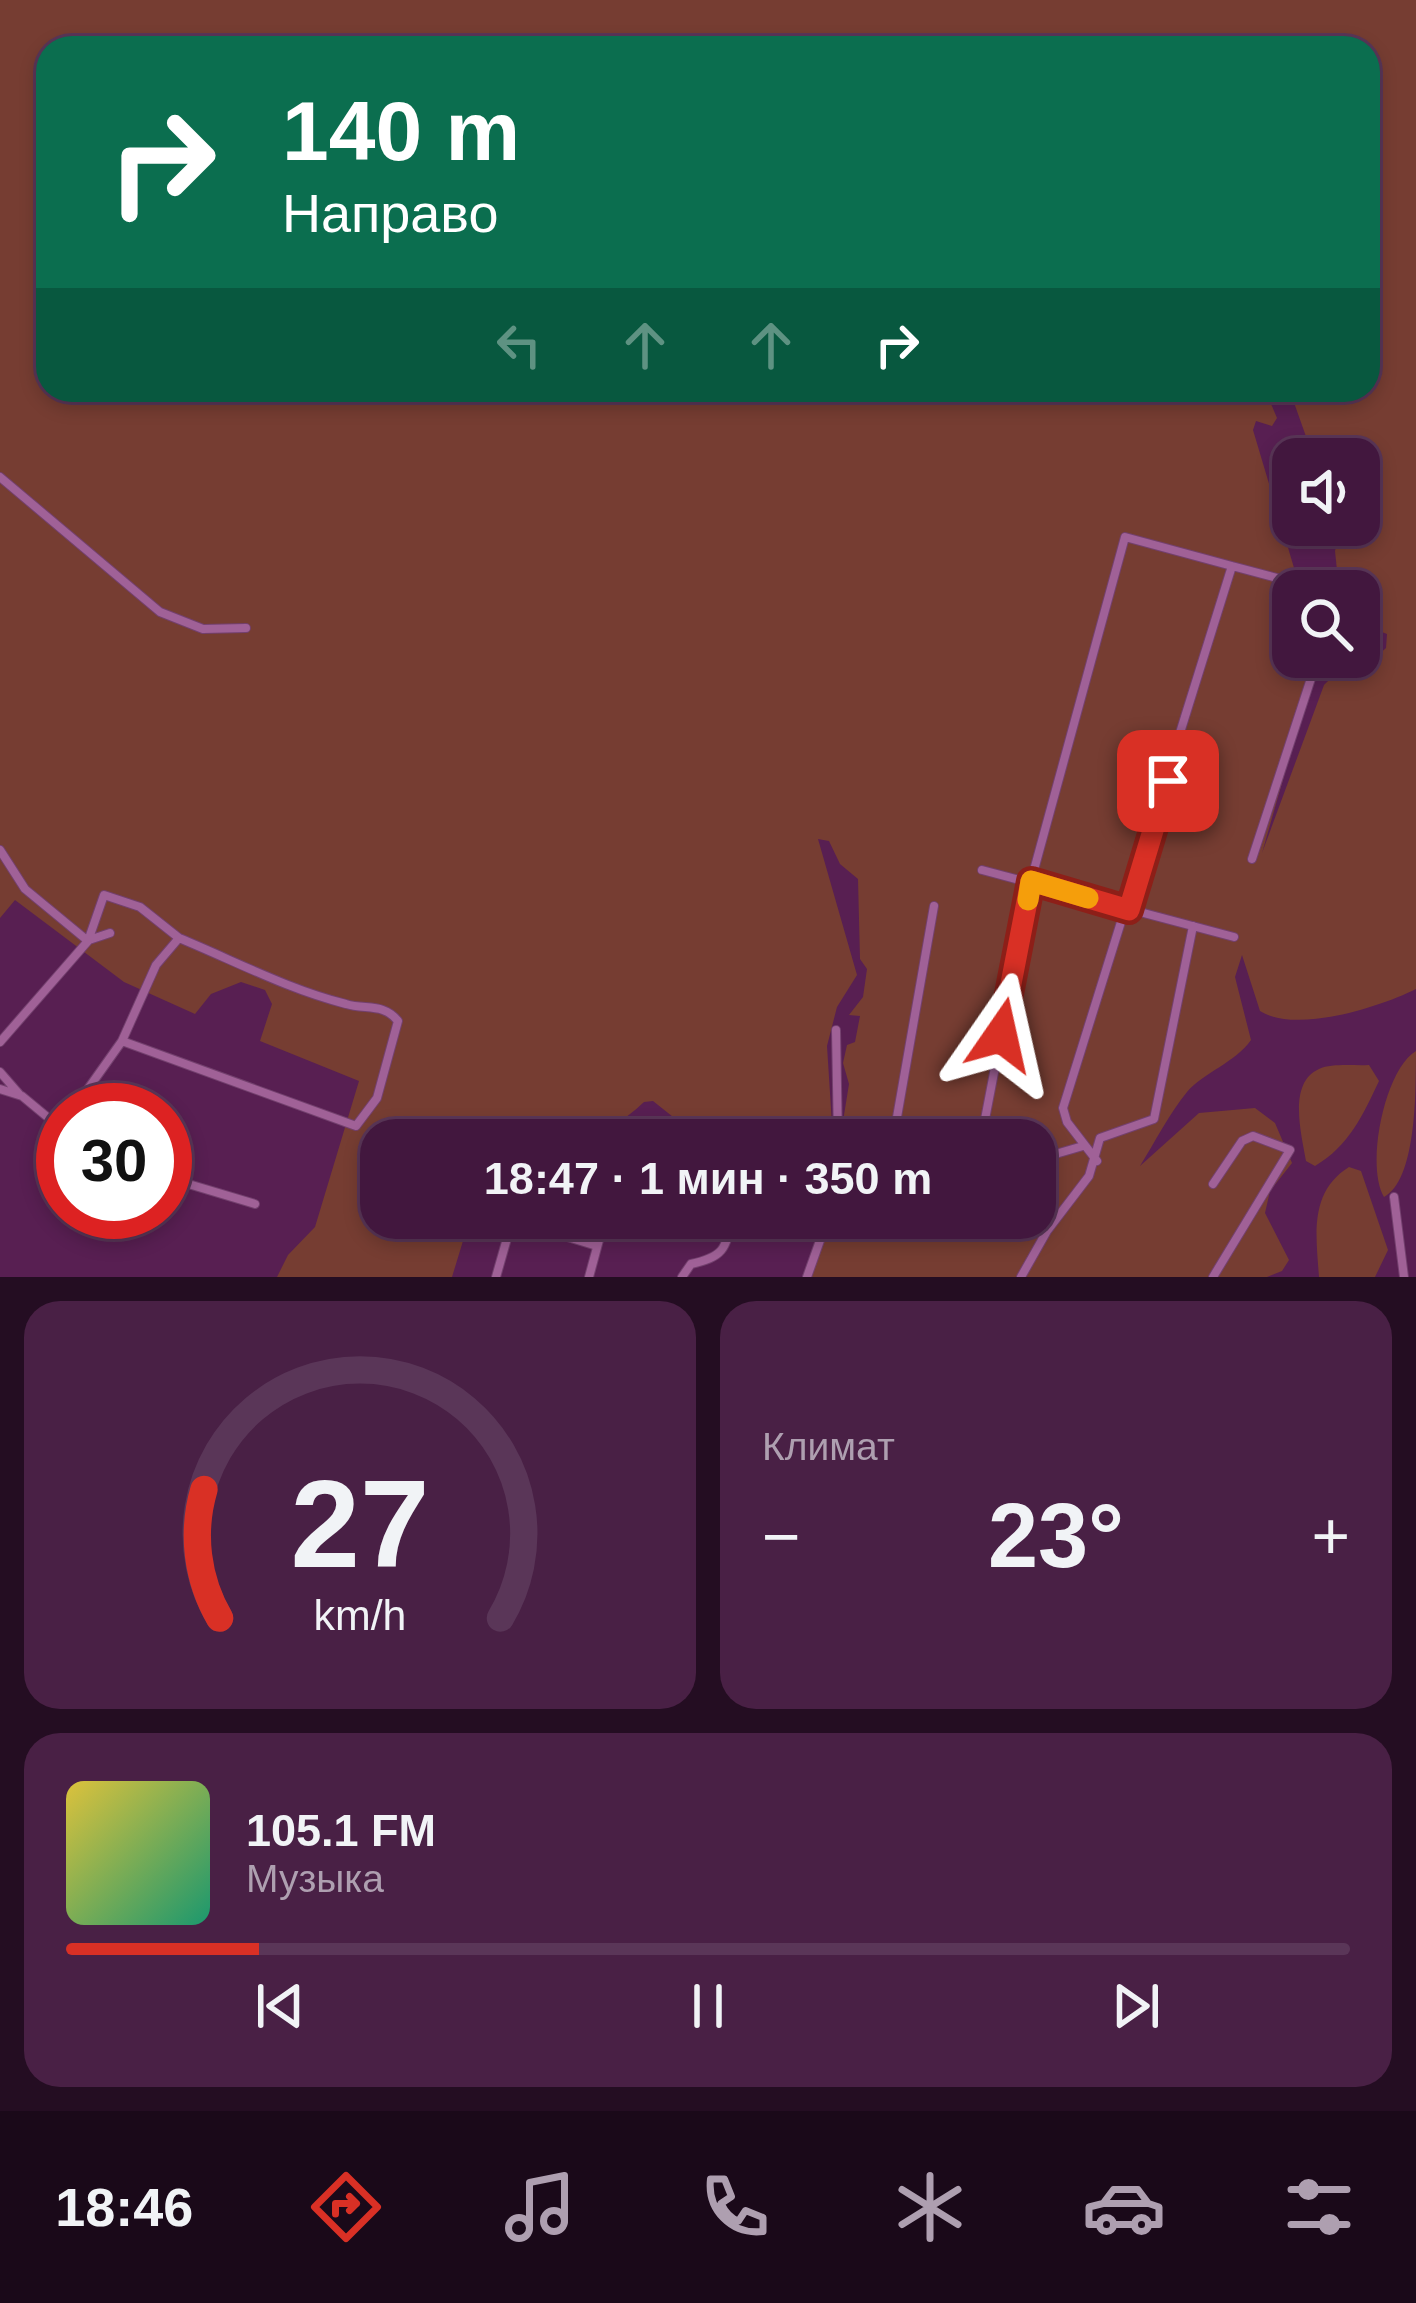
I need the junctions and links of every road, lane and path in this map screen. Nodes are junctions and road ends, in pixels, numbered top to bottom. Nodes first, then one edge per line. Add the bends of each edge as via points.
1 (0, 477) edge
2 (1232, 566) junction
3 (1272, 577) edge
4 (246, 628) dead end
5 (1311, 678) edge
6 (0, 850) edge
7 (1252, 859) dead end
8 (982, 869) dead end
9 (1031, 881) junction
10 (934, 906) dead end
11 (1129, 910) junction
12 (1193, 926) junction
13 (110, 933) dead end
14 (1234, 937) dead end
15 (179, 938) junction
16 (88, 941) junction
17 (836, 1030) dead end
18 (122, 1041) junction
19 (0, 1042) edge
20 (0, 1072) edge
21 (92, 1083) edge
22 (0, 1090) edge
23 (22, 1096) junction
24 (36, 1107) edge
25 (838, 1119) edge
26 (897, 1119) edge
27 (985, 1119) edge
28 (1083, 1146) junction
29 (1056, 1154) edge
30 (1096, 1161) junction
31 (1213, 1184) dead end
32 (192, 1185) edge
33 (1394, 1197) dead end
34 (255, 1204) dead end
35 (506, 1239) edge
36 (575, 1239) edge
37 (600, 1239) edge
38 (728, 1239) edge
39 (821, 1239) edge
40 (597, 1246) junction
41 (496, 1277) edge
42 (589, 1277) edge
43 (682, 1277) edge
44 (807, 1277) edge
45 (1021, 1277) edge
46 (1213, 1277) edge
47 (1404, 1277) edge

1 - 4 street via 160,613 203,629
2 - 3 street
2 - 9 street via 1125,537
2 - 11 street
5 - 7 street
6 - 16 street via 25,889
8 - 9 street
9 - 11 street
9 - 27 street
10 - 26 street
11 - 12 street
11 - 28 street via 1119,917 1064,1108
12 - 14 street
12 - 30 street via 1154,1119 1100,1138
13 - 16 street
15 - 16 street via 140,907 104,895
15 - 18 street via 156,964
15 - 18 street via 260,976 392,1014 398,1021 377,1098 356,1126
16 - 19 street
17 - 25 street
18 - 21 street
20 - 23 street
22 - 23 street
23 - 24 street
28 - 29 street
28 - 30 street
30 - 45 street
31 - 46 street via 1241,1141 1253,1136 1290,1150
32 - 34 street
33 - 47 street
35 - 41 street
36 - 40 street
37 - 40 street
38 - 43 street via 717,1258 691,1264
39 - 44 street
40 - 42 street

